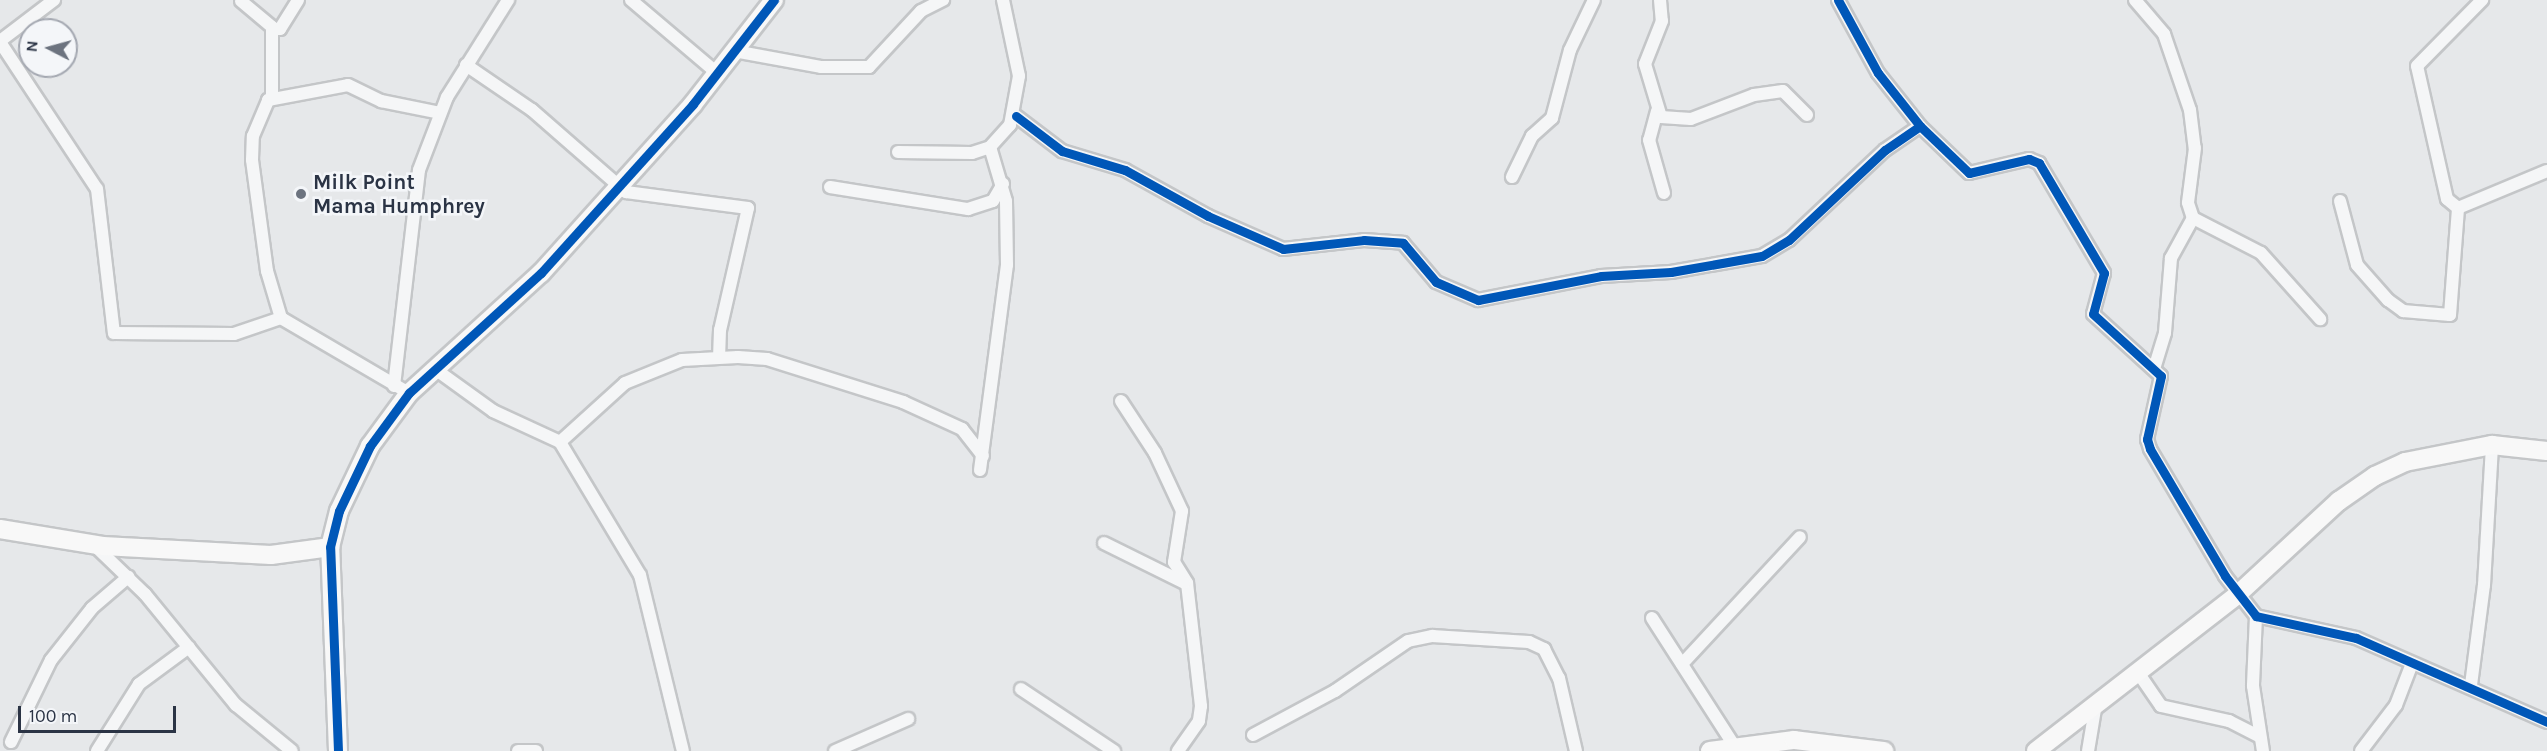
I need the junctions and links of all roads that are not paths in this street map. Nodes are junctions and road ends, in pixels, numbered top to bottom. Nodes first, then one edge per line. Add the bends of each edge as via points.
1 (54, 0) edge
2 (298, 0) edge
3 (507, 0) edge
4 (631, 0) edge
5 (774, 0) edge
6 (944, 0) edge
7 (1003, 0) edge
8 (1594, 0) edge
9 (1660, 0) edge
10 (1838, 0) edge
11 (2135, 0) edge
12 (2482, 0) edge
13 (241, 1) edge
14 (273, 29) junction
15 (0, 42) edge
16 (734, 51) junction
17 (466, 65) junction
18 (717, 73) junction
19 (272, 97) junction
20 (1657, 111) junction
21 (440, 113) junction
22 (1807, 115) dead end
23 (1016, 116) junction
24 (1920, 126) junction
25 (990, 147) junction
26 (898, 152) dead end
27 (2547, 171) edge
28 (1512, 177) dead end
29 (1003, 184) junction
30 (616, 186) junction
31 (830, 187) dead end
32 (1664, 193) dead end
33 (2340, 201) dead end
34 (2458, 208) junction
35 (2193, 218) junction
36 (281, 318) junction
37 (2320, 319) dead end
38 (719, 357) junction
39 (2155, 366) junction
40 (435, 369) junction
41 (401, 390) junction
42 (1121, 401) dead end
43 (560, 442) junction
44 (2492, 445) junction
45 (2547, 451) edge
46 (983, 456) junction
47 (980, 470) dead end
48 (0, 529) edge
49 (1800, 537) dead end
50 (1104, 543) dead end
51 (93, 544) junction
52 (330, 547) junction
53 (128, 577) junction
54 (1186, 583) junction
55 (2237, 594) junction
56 (2256, 616) junction
57 (1652, 618) dead end
58 (189, 647) junction
59 (1682, 664) junction
60 (2411, 666) junction
61 (2137, 670) junction
62 (2471, 685) junction
63 (1021, 689) dead end
64 (2096, 703) junction
65 (908, 719) dead end
66 (2547, 723) edge
67 (1253, 735) dead end
68 (2260, 736) junction
69 (11, 742) dead end
70 (1734, 745) junction
71 (2091, 748) edge
72 (1878, 750) edge
73 (97, 751) edge
74 (292, 751) edge
75 (338, 751) edge
76 (518, 751) edge
77 (536, 751) edge
78 (683, 751) edge
79 (835, 751) edge
80 (1114, 751) edge
81 (1178, 751) edge
82 (1576, 751) edge
83 (1710, 751) edge
84 (2036, 751) edge
85 (2263, 751) edge
86 (2361, 751) edge

1 - 15 street
2 - 14 street via 280,29
3 - 17 street
4 - 18 street
5 - 16 street
6 - 16 street via 921,11 869,67 821,67
7 - 23 street via 1017,50
8 - 28 street via 1570,50 1552,118 1532,136
9 - 20 street via 1662,21 1645,64
10 - 24 street via 1856,42
11 - 35 street via 2164,34 2190,110 2195,148 2188,203
12 - 34 street via 2417,66 2447,200
13 - 14 street
14 - 19 street
15 - 36 street via 96,189 114,333 234,334
16 - 18 street
17 - 21 street
17 - 30 street via 557,129
18 - 30 street
19 - 21 street via 348,85 381,101
19 - 36 street via 255,128 252,160 266,261
20 - 22 street via 1666,119 1690,119 1754,94 1783,91
20 - 32 street via 1649,140
21 - 41 street via 413,202
23 - 24 street via 1052,146 1125,170 1208,216 1283,249 1364,240 1403,243 1436,282 1478,300 1601,276 1671,272 1762,256 1789,240 1885,150
23 - 25 street
24 - 39 street via 1972,175 2029,159 2039,163 2104,273 2094,317
25 - 26 street via 959,156
25 - 29 street
27 - 34 street
29 - 31 street via 993,201 968,209
29 - 46 street via 1007,265
30 - 38 street via 632,194 698,197 748,208 720,330
30 - 40 street via 518,296
33 - 34 street via 2357,266 2403,311 2446,318
35 - 37 street via 2261,253
35 - 39 street via 2171,258 2165,333
36 - 41 street
38 - 43 street via 682,360 625,382
38 - 46 street via 767,359 903,402 962,429
39 - 55 street via 2161,381 2147,444
40 - 41 street
40 - 43 street via 493,411
41 - 52 street via 356,471
42 - 54 street via 1179,501 1184,526 1174,562
43 - 78 street via 640,575
44 - 45 street
44 - 55 street via 2405,462 2375,476 2339,501
44 - 62 street via 2484,585
46 - 47 street
48 - 51 street
49 - 59 street
50 - 54 street
51 - 52 street via 272,555
51 - 53 street
52 - 75 street
53 - 58 street
53 - 69 street via 92,608 51,660
54 - 81 street via 1200,715
55 - 56 street
55 - 61 street
56 - 60 street via 2347,635
56 - 68 street via 2253,670
57 - 59 street
58 - 73 street via 139,684
58 - 74 street via 236,705
59 - 70 street
60 - 62 street
60 - 86 street via 2396,705
61 - 64 street
61 - 68 street via 2161,706 2229,721
62 - 66 street
63 - 80 street
64 - 71 street
64 - 84 street
65 - 79 street
67 - 82 street via 1335,691 1408,641 1432,636 1529,642 1544,649 1559,678
68 - 85 street
70 - 72 street via 1794,740
70 - 83 street
76 - 77 street

